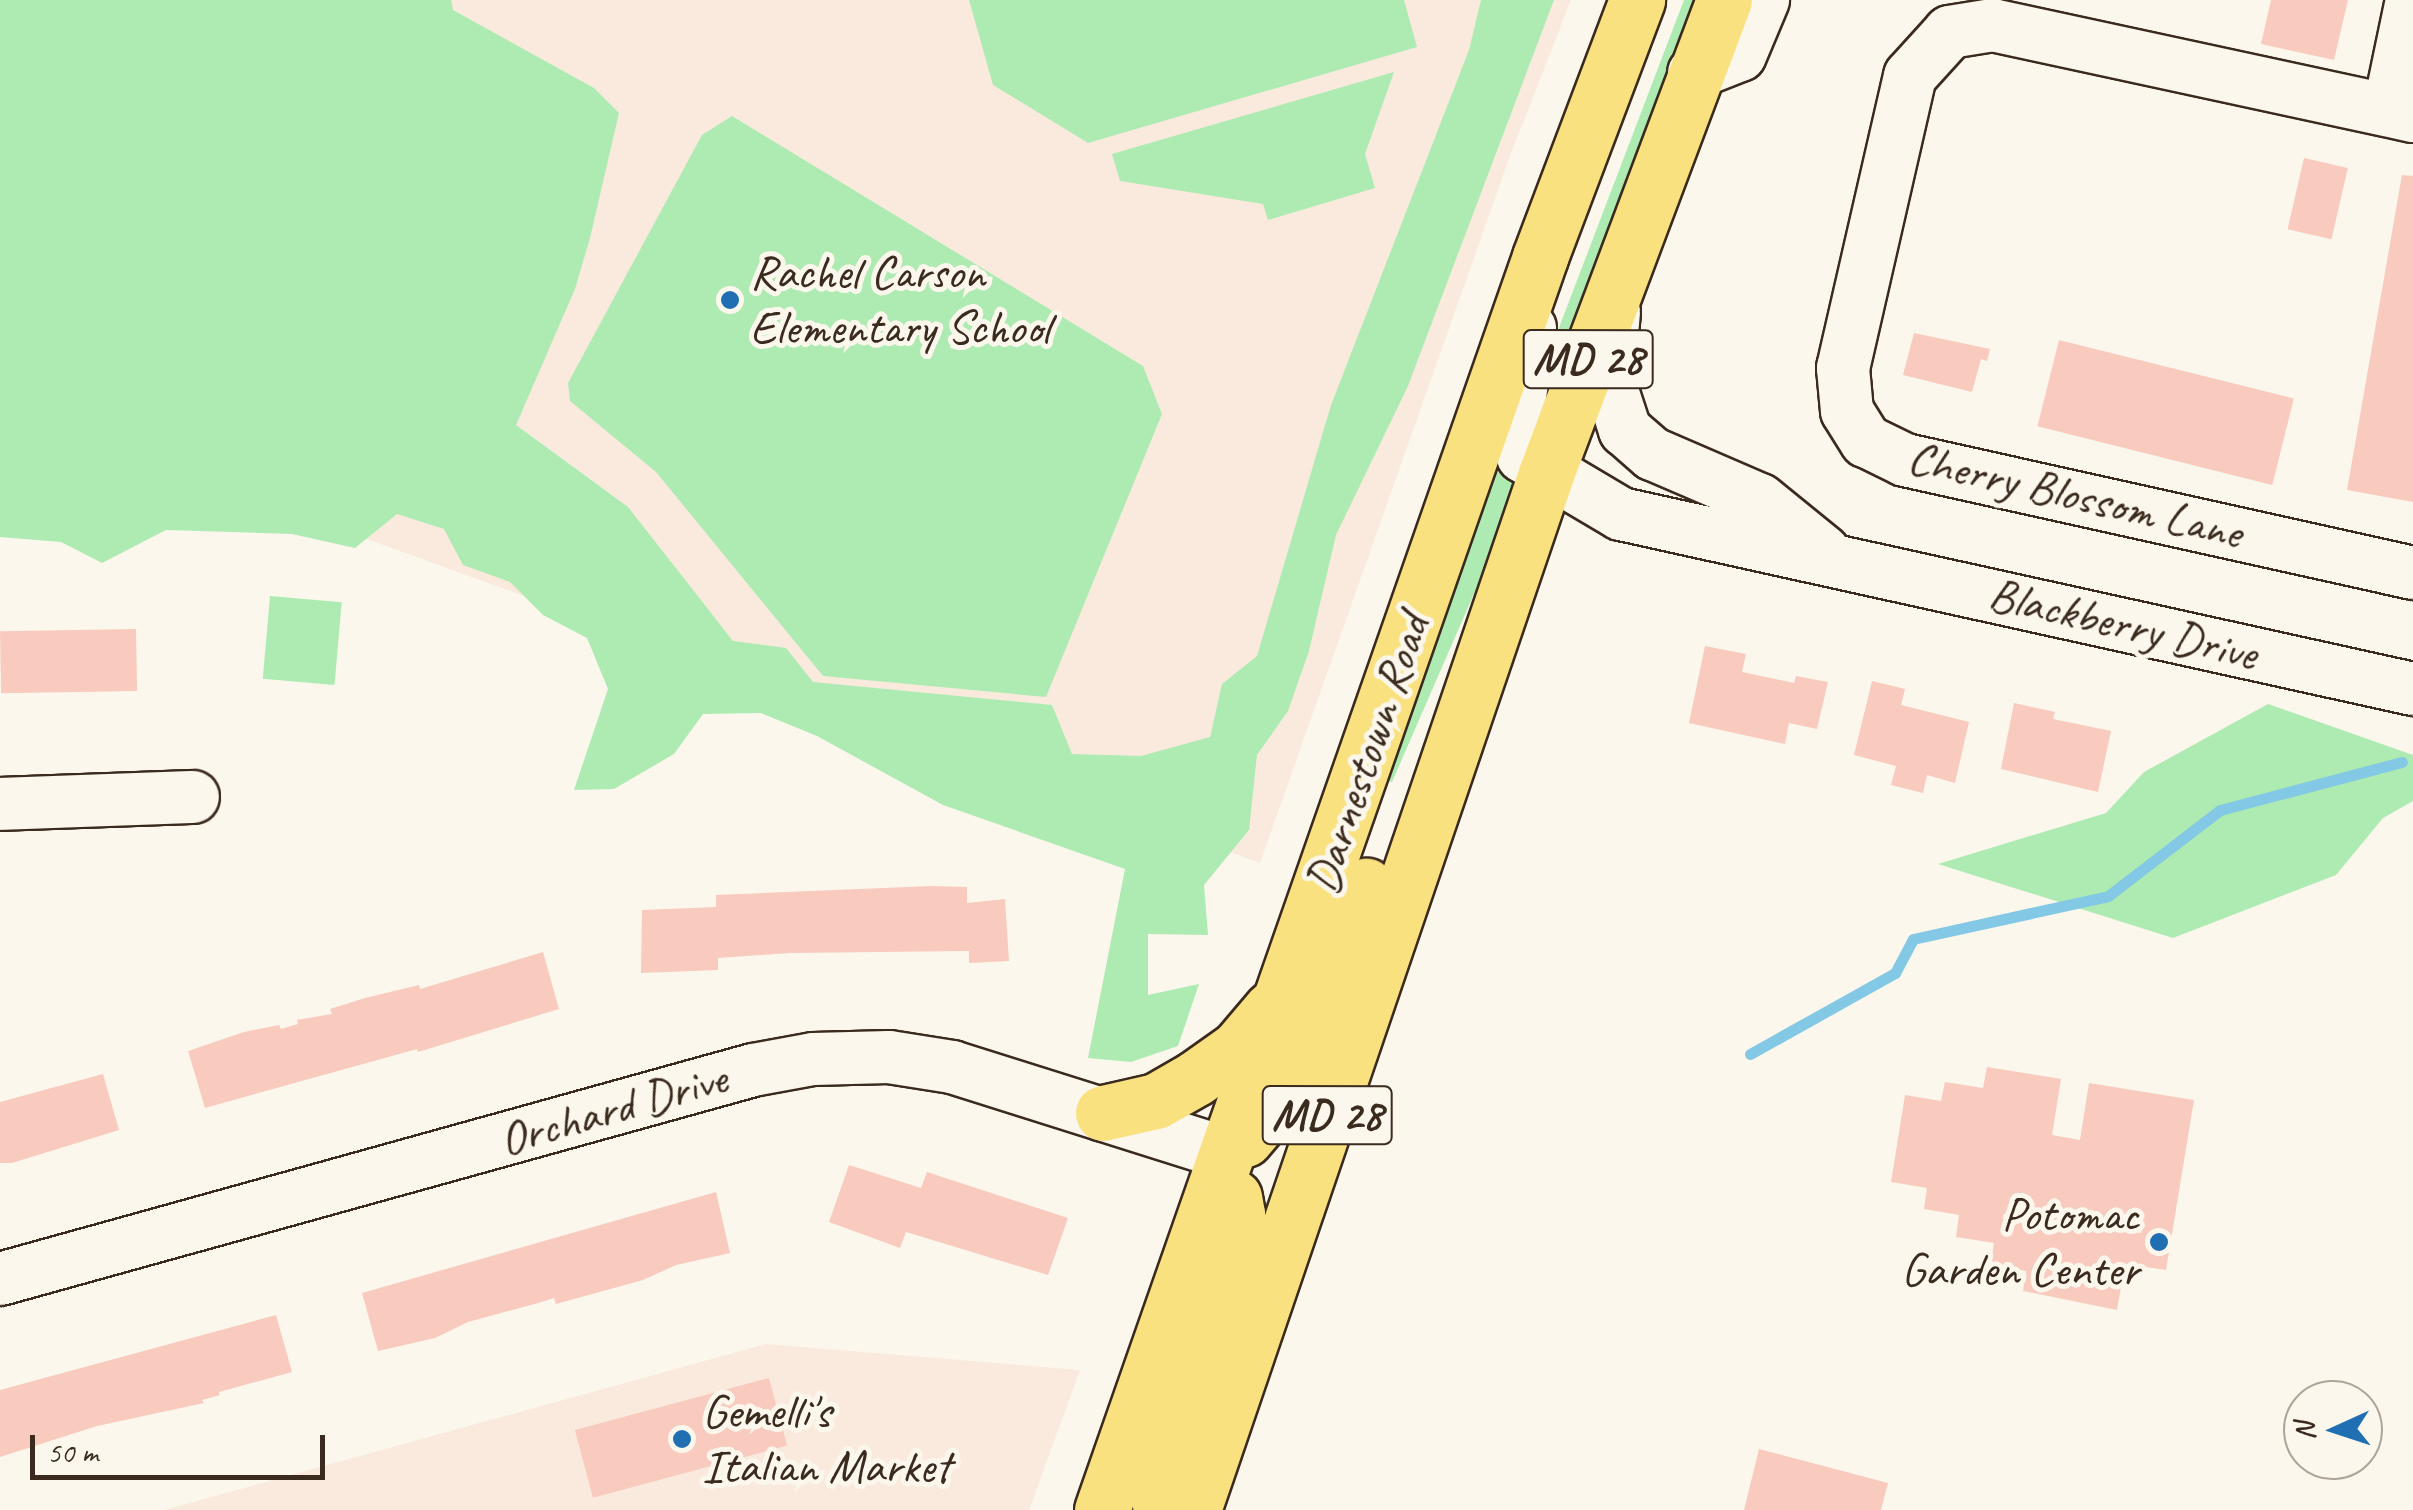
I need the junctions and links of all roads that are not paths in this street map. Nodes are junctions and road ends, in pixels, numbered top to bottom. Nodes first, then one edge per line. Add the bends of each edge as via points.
1 (1637, 0) edge
2 (1724, 0) edge
3 (1764, 0) edge
4 (2412, 0) edge
5 (1694, 73) junction
6 (2401, 113) edge
7 (1540, 257) junction
8 (1617, 275) junction
9 (1546, 474) junction
10 (1833, 559) junction
11 (2413, 572) edge
12 (2413, 689) edge
13 (1461, 721) junction
14 (193, 797) dead end
15 (0, 804) edge
16 (1284, 994) junction
17 (1103, 1113) junction
18 (1228, 1154) junction
19 (0, 1279) edge
20 (1102, 1510) edge
21 (1158, 1510) edge
22 (1193, 1510) edge

1 - 7 main road, Darnestown Road / MD 28
2 - 5 main road, Darnestown Road / MD 28
3 - 5 street via 1740,55
4 - 6 street
5 - 8 main road, Darnestown Road / MD 28
6 - 11 street, Cherry Blossom Lane via 1993,25 1950,32 1910,76 1843,368 1847,411 1866,441 1904,460
7 - 9 street, Blackberry Drive via 1517,442
7 - 16 main road, Darnestown Road / MD 28
8 - 9 main road, Darnestown Road / MD 28
8 - 10 street, Blackberry Drive via 1608,378 1625,430 1653,454 1760,500
9 - 10 street, Blackberry Drive via 1621,514
9 - 13 main road, Darnestown Road / MD 28
10 - 12 street, Blackberry Drive
13 - 18 main road via 1400,794 1295,1080 1261,1126
13 - 22 main road, Darnestown Road / MD 28
14 - 15 street
16 - 17 main road via 1238,1048 1196,1078 1156,1101
16 - 18 main road, Darnestown Road / MD 28
17 - 18 street, Orchard Drive
17 - 19 street, Orchard Drive via 917,1061 797,1061
18 - 20 main road, Darnestown Road / MD 28
18 - 21 main road via 1237,1214 1223,1298

